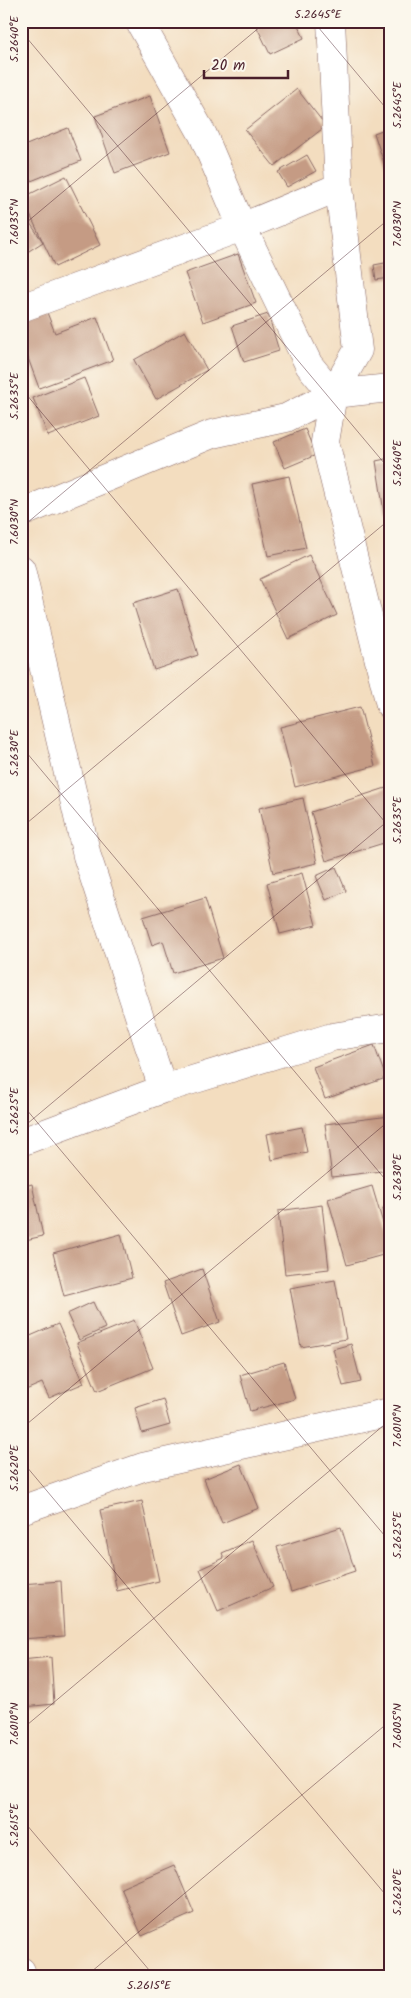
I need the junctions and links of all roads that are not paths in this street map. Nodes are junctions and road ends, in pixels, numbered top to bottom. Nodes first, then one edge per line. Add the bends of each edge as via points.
1 (139, 21) edge
2 (331, 21) edge
3 (340, 187) junction
4 (242, 227) junction
5 (21, 308) edge
6 (390, 388) edge
7 (333, 394) junction
8 (21, 513) edge
9 (21, 569) edge
10 (390, 705) edge
11 (390, 1028) edge
12 (163, 1089) junction
13 (21, 1142) edge
14 (390, 1412) edge
15 (21, 1510) edge
16 (21, 1971) edge
17 (23, 1977) edge

1 - 4 street via 203,135
2 - 3 street
3 - 4 street
3 - 7 street via 358,350
4 - 5 street
4 - 7 street via 309,365
6 - 7 street
7 - 8 street via 286,418 212,434
7 - 10 street via 325,442
9 - 12 street via 87,856
11 - 12 street via 332,1037
12 - 13 street
14 - 15 street via 143,1467
16 - 17 street

